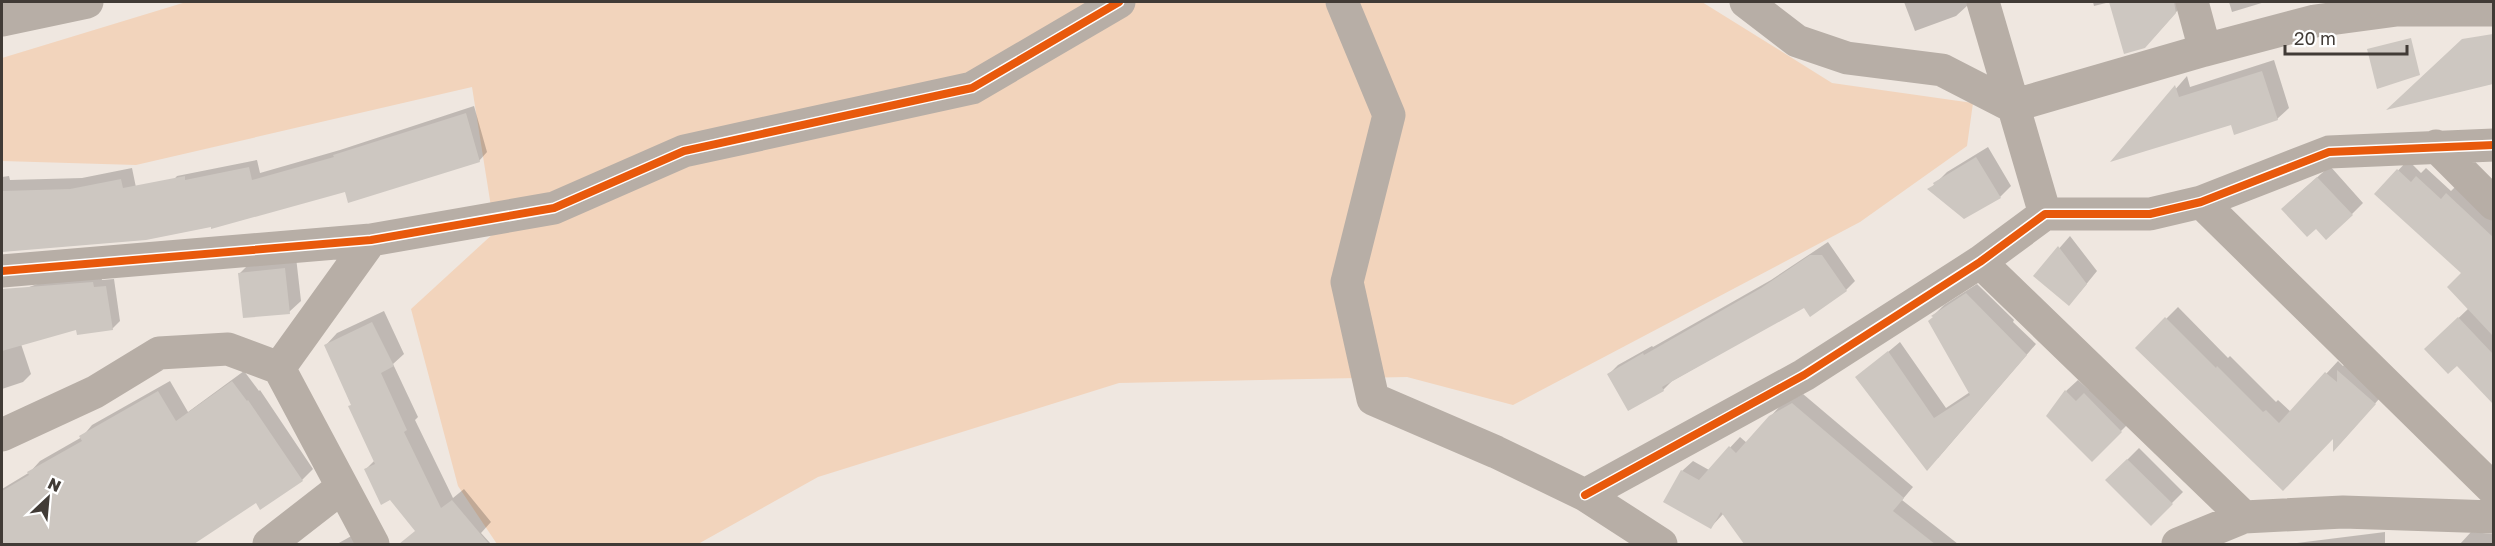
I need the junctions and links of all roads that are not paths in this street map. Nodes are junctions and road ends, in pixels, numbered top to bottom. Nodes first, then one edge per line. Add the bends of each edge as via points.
1 (87, 2) edge
2 (1119, 2) edge
3 (1342, 2) edge
4 (1746, 2) edge
5 (1983, 2) edge
6 (2192, 2) edge
7 (2396, 6) edge
8 (2493, 10) edge
9 (6, 13) edge
10 (2205, 50) junction
11 (2012, 106) junction
12 (2493, 145) edge
13 (2436, 146) junction
14 (2200, 202) junction
15 (2493, 204) edge
16 (2045, 214) junction
17 (371, 240) junction
18 (1980, 262) junction
19 (2, 271) edge
20 (279, 368) junction
21 (2, 435) edge
22 (341, 488) junction
23 (2493, 490) edge
24 (1585, 495) junction
25 (2244, 517) junction
26 (2493, 517) edge
27 (269, 544) edge
28 (373, 544) edge
29 (1661, 544) edge
30 (2178, 544) edge

1 - 9 street
2 - 17 street via 972,88 684,151 554,208
3 - 24 street via 1389,115 1347,282 1373,399
4 - 11 street via 1797,40 1847,58 1942,70
5 - 11 street
6 - 10 street
7 - 8 street
7 - 10 street via 2315,21
10 - 11 street
11 - 16 street
12 - 13 street
13 - 14 street via 2329,152
13 - 15 street
14 - 16 street via 2150,214
14 - 23 street
16 - 18 street
17 - 19 street
17 - 20 street
18 - 24 street via 1787,385
18 - 25 street
20 - 21 street via 228,349 159,353 95,392
20 - 22 street
22 - 27 street
22 - 28 street
24 - 29 street
25 - 26 street via 2343,512
25 - 30 street

